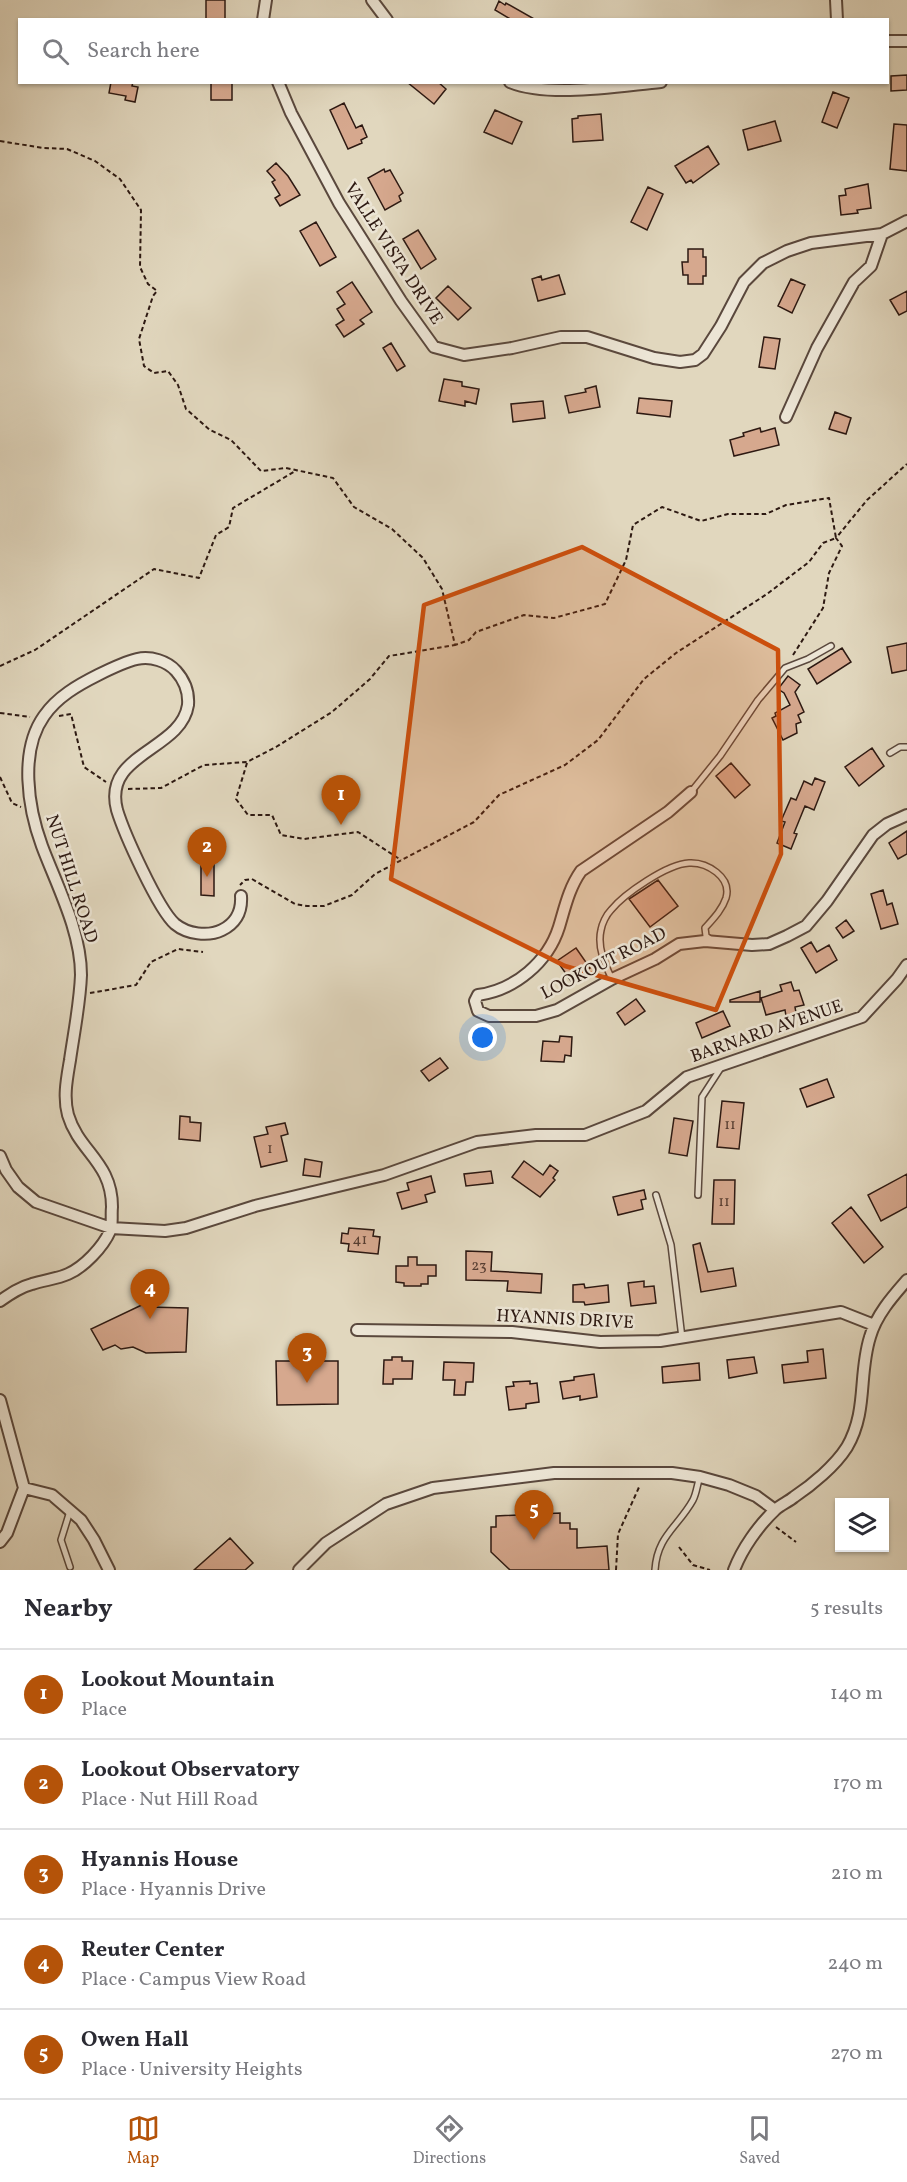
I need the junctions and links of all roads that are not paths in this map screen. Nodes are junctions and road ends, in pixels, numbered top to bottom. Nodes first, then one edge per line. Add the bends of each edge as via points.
1 (266, 0) edge
2 (372, 0) edge
3 (836, 0) edge
4 (263, 18) edge
5 (386, 18) edge
6 (837, 18) edge
7 (889, 41) edge
8 (907, 41) edge
9 (279, 84) edge
10 (514, 84) edge
11 (639, 84) edge
12 (907, 221) edge
13 (882, 234) junction
14 (786, 417) dead end
15 (831, 646) dead end
16 (907, 747) edge
17 (890, 753) dead end
18 (692, 792) joint
19 (907, 814) edge
20 (242, 896) road end
21 (713, 942) junction
22 (907, 964) edge
23 (612, 979) junction
24 (723, 1065) junction
25 (0, 1156) edge
26 (698, 1195) dead end
27 (656, 1196) dead end
28 (111, 1228) junction
29 (907, 1280) edge
30 (0, 1301) edge
31 (874, 1325) junction
32 (357, 1330) dead end
33 (682, 1338) junction
34 (0, 1400) edge
35 (700, 1476) junction
36 (24, 1488) junction
37 (776, 1510) junction
38 (70, 1511) junction
39 (0, 1542) edge
40 (70, 1567) dead end
41 (110, 1570) edge
42 (299, 1570) edge
43 (655, 1570) edge
44 (734, 1570) edge

1 - 4 street
2 - 5 street
3 - 6 street
7 - 8 street
9 - 13 street, VALLE VISTA DRIVE via 339,203 401,301 434,347 464,355 561,337 587,337 654,358 695,360 721,326 744,282 763,263 812,243
10 - 11 street via 525,89 587,89
12 - 13 street, VALLE VISTA DRIVE
13 - 14 street via 871,266 854,282 840,304
15 - 18 lane via 784,668
16 - 17 lane
18 - 23 street, LOOKOUT ROAD via 581,871 544,956 503,989 478,995 476,1007 489,1016 536,1017 557,1010
19 - 21 street, LOOKOUT ROAD via 873,835 806,926 769,944
20 - 28 street, NUT HILL ROAD via 238,917 220,932 197,933 174,924 157,898 117,808 117,789 125,770 177,729 183,719 187,688 174,668 163,661 138,659 86,681 61,698 42,718 32,749 29,792 37,831 80,959 80,991 66,1086 68,1115 110,1183
21 - 23 street, LOOKOUT ROAD via 679,944
21 - 23 lane via 706,936 705,928 720,912 728,889 719,873 705,865 688,862 675,866 620,900 608,912 600,931 601,948
22 - 24 street, BARNARD AVENUE via 862,1017
24 - 26 lane via 702,1097
24 - 28 street, BARNARD AVENUE via 687,1077 646,1111 585,1135 536,1134 477,1142 384,1175 186,1227 165,1231
25 - 28 street via 18,1187 36,1202
27 - 33 lane via 671,1245
28 - 30 street via 88,1261 69,1274 29,1284
29 - 31 street
31 - 33 street, HYANNIS DRIVE via 841,1312
31 - 37 street via 866,1352 860,1415 845,1450 832,1466
32 - 33 street, HYANNIS DRIVE via 512,1332 600,1342
34 - 36 street
35 - 37 street via 756,1496
35 - 42 street via 554,1473 433,1488 386,1504 326,1543
35 - 43 lane via 693,1499 660,1544
36 - 38 street via 52,1495
36 - 39 street
37 - 44 street via 740,1554
38 - 40 lane via 61,1540
38 - 41 street via 81,1520

